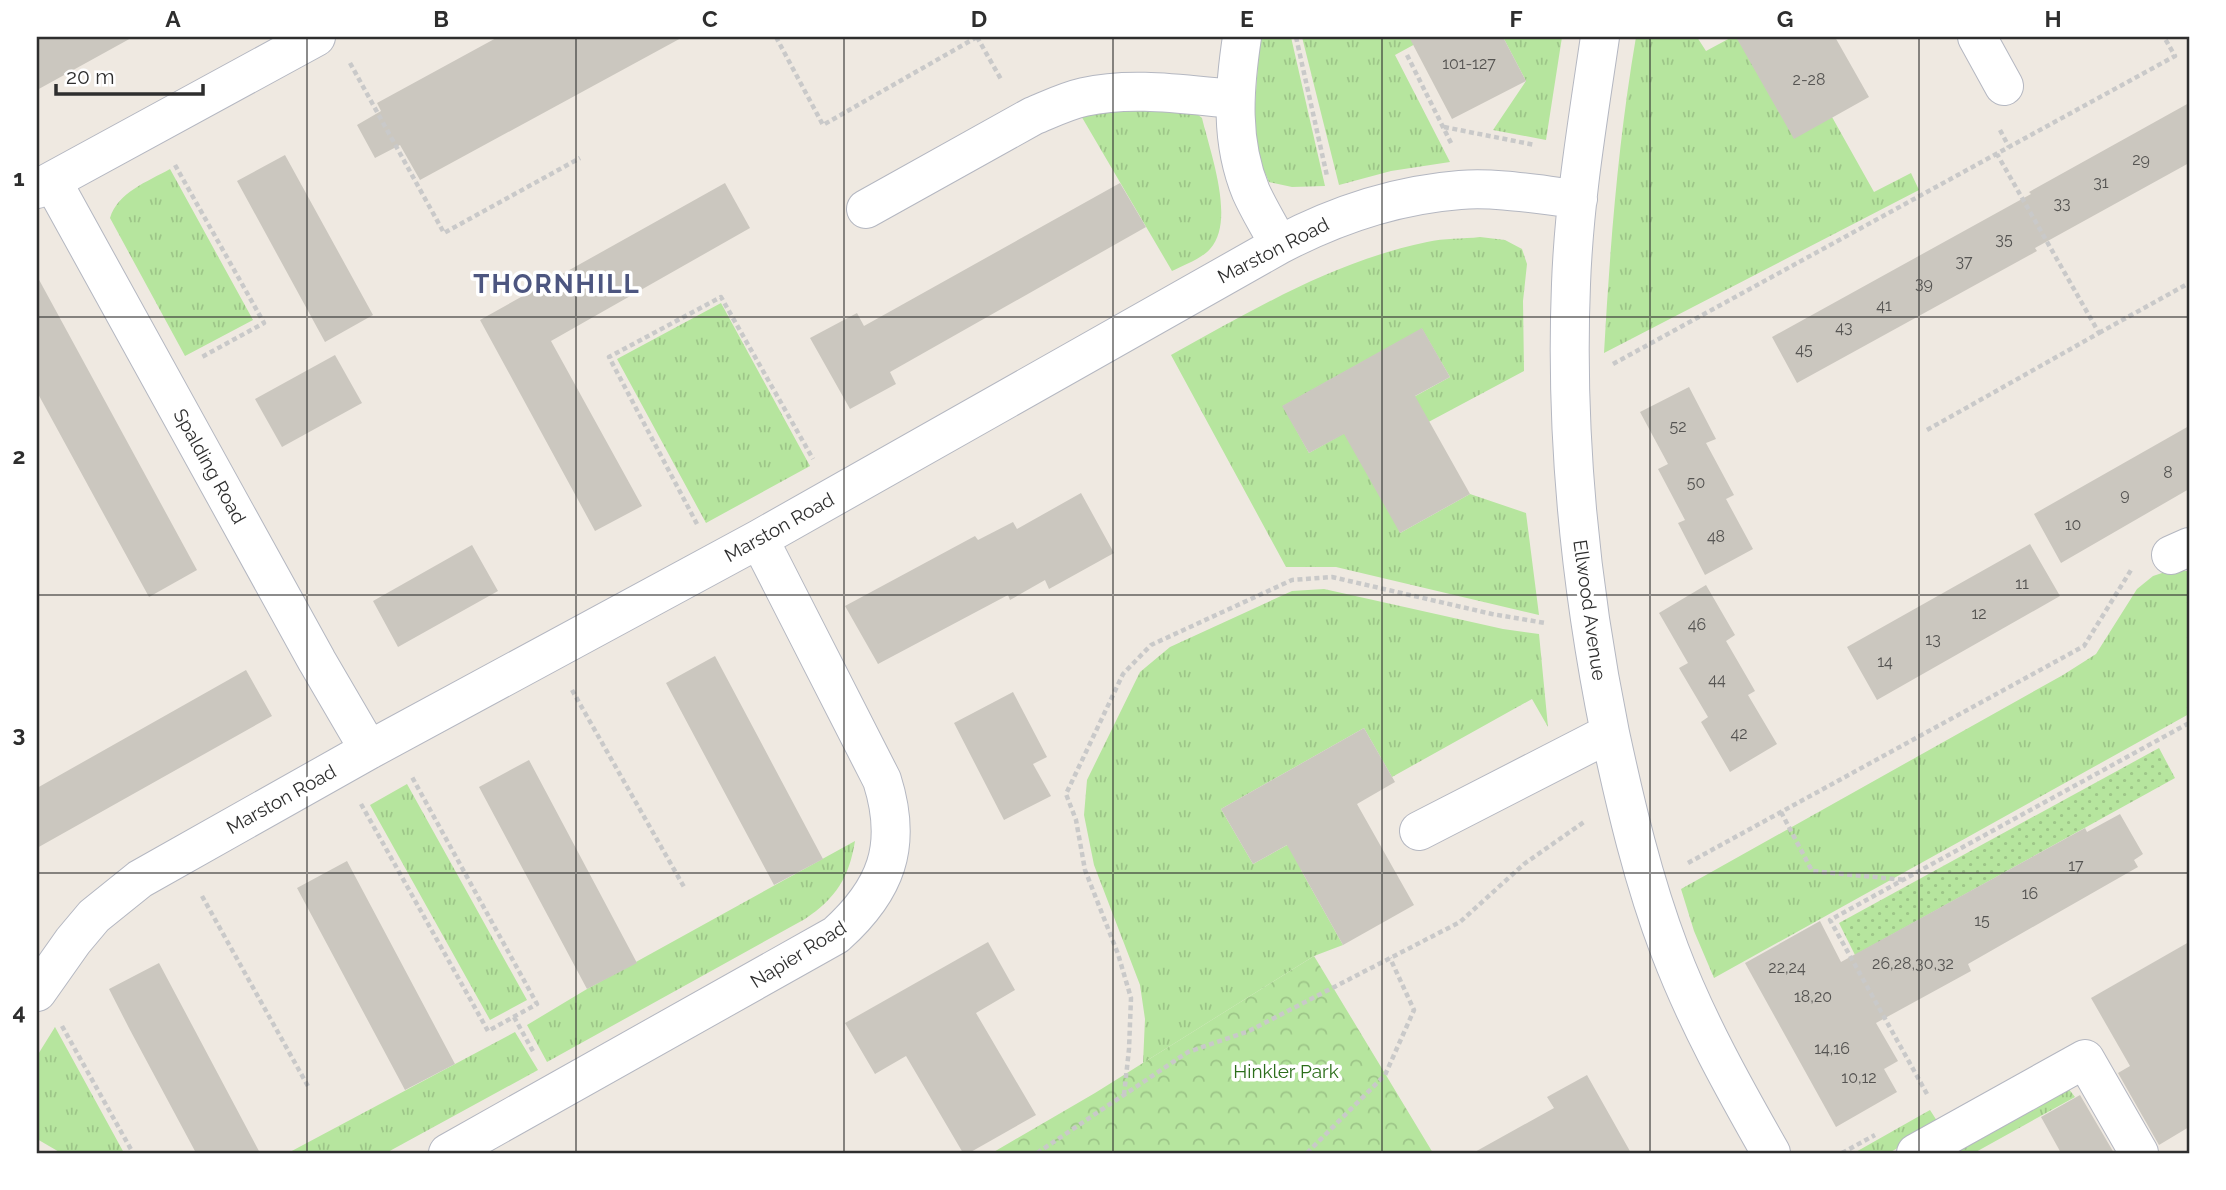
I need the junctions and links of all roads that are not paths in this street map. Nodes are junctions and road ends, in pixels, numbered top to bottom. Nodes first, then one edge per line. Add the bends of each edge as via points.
1 (316, 37) edge
2 (1242, 37) edge
3 (1600, 37) edge
4 (1977, 37) edge
5 (2004, 86) dead end
6 (1235, 99) junction
7 (45, 185) edge
8 (1578, 199) junction
9 (866, 209) dead end
10 (1279, 244) junction
11 (759, 539) junction
12 (1610, 733) junction
13 (367, 752) junction
14 (1419, 831) dead end
15 (39, 989) edge
16 (448, 1153) edge
17 (1770, 1153) edge
18 (1916, 1153) edge
19 (2138, 1153) edge

1 - 7 street
2 - 6 street
3 - 8 street, Ellwood Avenue
4 - 5 street
6 - 9 street via 1131,92 1062,103
6 - 10 street via 1242,168
7 - 13 street, Spalding Road via 162,379
8 - 10 street, Marston Road via 1460,190 1391,201
8 - 12 street, Ellwood Avenue via 1571,283 1573,478 1591,630
10 - 11 street, Marston Road
11 - 13 street, Marston Road
11 - 16 street, Napier Road via 883,780 892,829 883,878 862,909 836,935
12 - 14 street
12 - 17 street, Ellwood Avenue via 1647,885 1669,950 1690,1001
13 - 15 street, Marston Road via 140,879 94,916
18 - 19 street via 2085,1059

